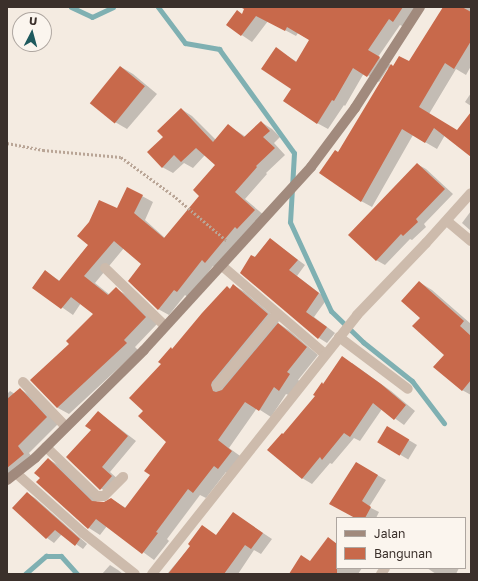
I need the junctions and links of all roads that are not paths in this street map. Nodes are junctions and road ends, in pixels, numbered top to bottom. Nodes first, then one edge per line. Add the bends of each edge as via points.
1 (420, 7) edge
2 (471, 193) edge
3 (447, 221) junction
4 (471, 241) edge
5 (221, 265) junction
6 (105, 268) dead end
7 (278, 314) junction
8 (165, 326) junction
9 (342, 334) junction
10 (325, 354) junction
11 (23, 382) dead end
12 (217, 386) dead end
13 (408, 389) dead end
14 (66, 427) junction
15 (46, 447) junction
16 (17, 474) junction
17 (123, 477) dead end
18 (7, 480) edge
19 (135, 574) edge
20 (152, 574) edge

1 - 5 street via 355,108 310,168
2 - 3 street
3 - 4 street
3 - 9 street
5 - 7 street
5 - 8 street
6 - 8 street
7 - 10 street
7 - 12 street
8 - 14 street
9 - 10 street
9 - 13 street
10 - 20 street
11 - 14 street
14 - 15 street
15 - 16 street
15 - 17 street via 97,496 104,496
16 - 18 street
16 - 19 street via 83,533

